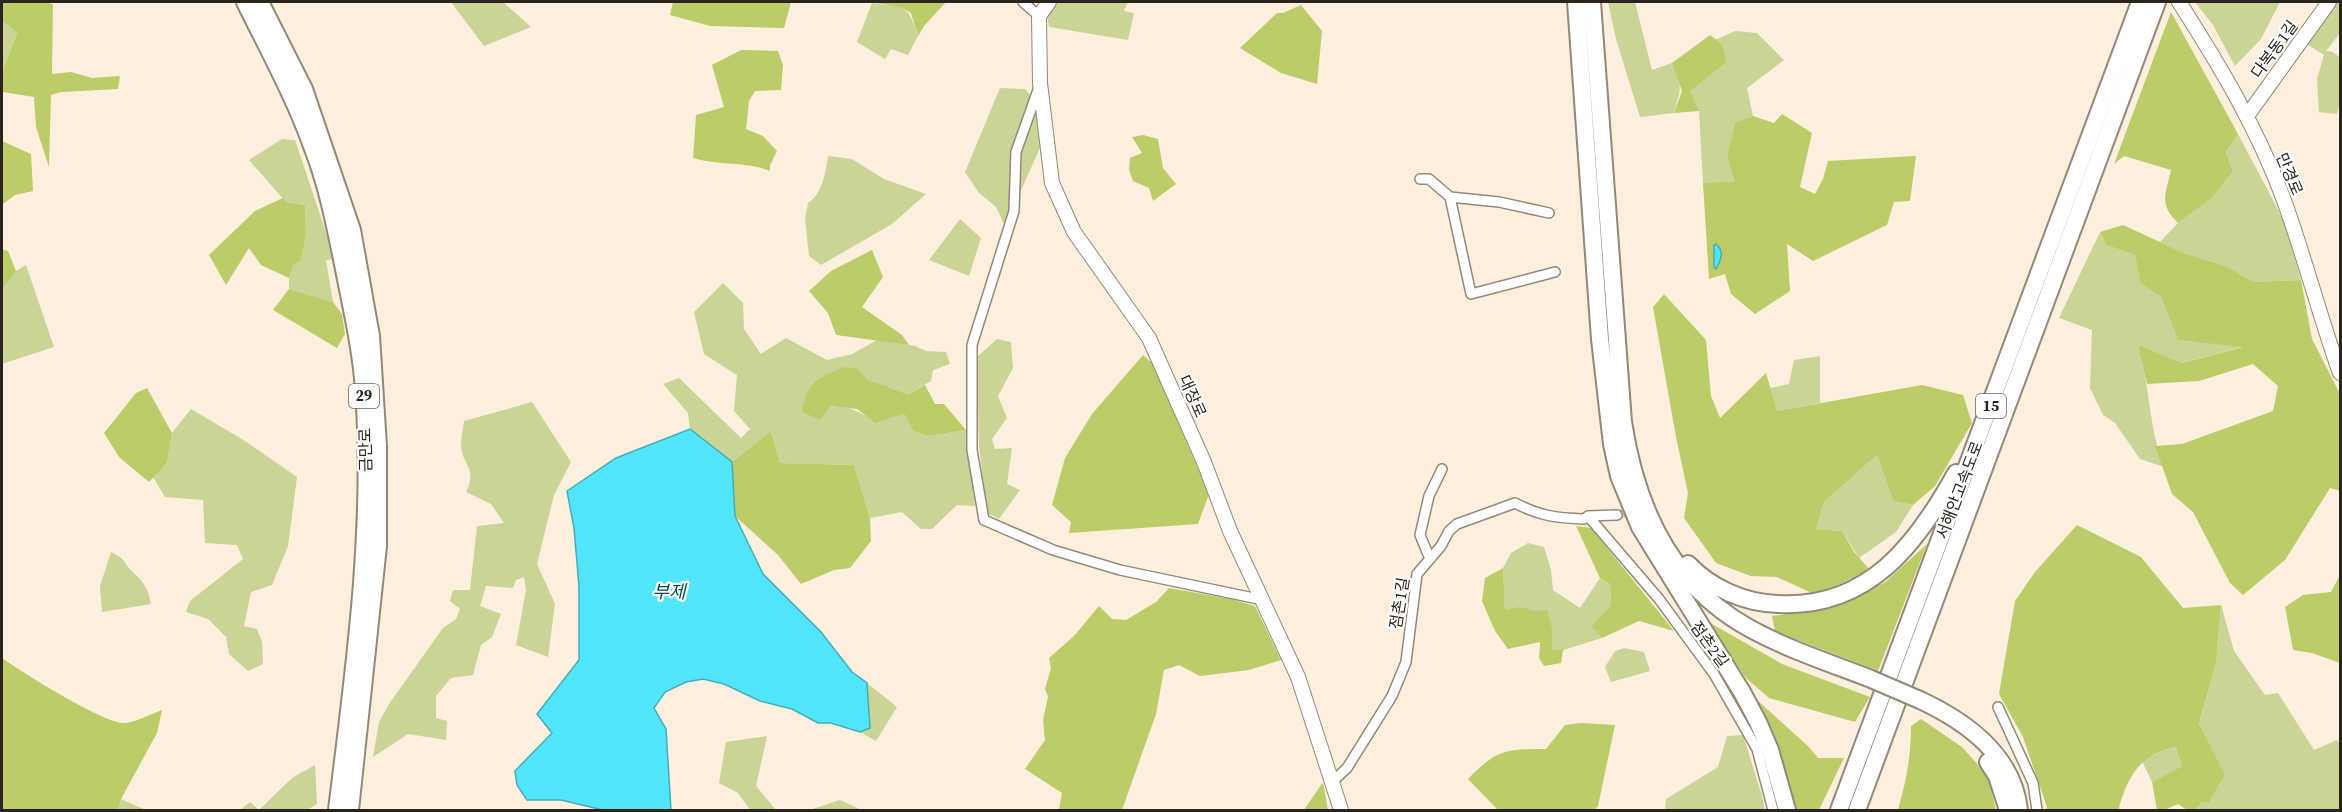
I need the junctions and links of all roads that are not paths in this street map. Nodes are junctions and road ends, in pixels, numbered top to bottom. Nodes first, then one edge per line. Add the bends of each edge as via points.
1 (245, 2) edge
2 (260, 2) edge
3 (1023, 2) edge
4 (1049, 2) edge
5 (1576, 2) edge
6 (1592, 2) edge
7 (2140, 2) edge
8 (2157, 2) edge
9 (2179, 2) edge
10 (2329, 2) edge
11 (1039, 16) junction
12 (1040, 83) junction
13 (2247, 116) junction
14 (1420, 179) dead end
15 (1450, 196) junction
16 (1549, 213) dead end
17 (1555, 272) dead end
18 (2340, 373) edge
19 (1985, 420) junction
20 (1442, 469) dead end
21 (1642, 500) junction
22 (1617, 515) tunnel mouth
23 (1587, 516) junction
24 (1653, 548) junction
25 (1430, 560) junction
26 (1263, 600) junction
27 (1869, 684) junction
28 (1897, 704) junction
29 (1918, 704) junction
30 (1998, 707) dead end
31 (1333, 781) junction
32 (337, 810) edge
33 (350, 810) edge
34 (1341, 810) edge
35 (1773, 810) edge
36 (1787, 810) edge
37 (1839, 810) edge
38 (1857, 810) edge
39 (1871, 810) edge
40 (2008, 810) edge
41 (2019, 810) edge
42 (2037, 810) edge

1 - 32 highway, 금만로 / 29 via 313,147 332,213 364,388 365,543
2 - 33 highway, 금만로 / 29 via 304,89 352,230 371,336 378,446 378,546
3 - 11 street
4 - 11 street
5 - 24 highway via 1600,339 1612,444 1627,500
6 - 21 highway via 1619,386 1627,450
7 - 19 highway, 서해안고속도로 / 15
8 - 28 highway, 서해안고속도로 / 15
9 - 13 street, 만경로
10 - 13 street, 다복동1길
11 - 12 street, 대장로
12 - 26 street, 대장로 via 1052,183 1074,232 1149,338
12 - 26 street via 1016,152 1014,211 972,345 972,450 984,520 1053,550 1120,570
13 - 18 street, 만경로 via 2285,202
14 - 15 street via 1429,179
15 - 16 street
15 - 17 street via 1471,294
19 - 21 highway via 1935,510 1908,546 1867,582 1820,602 1769,604 1746,600 1719,588 1684,560
19 - 37 highway, 서해안고속도로 / 15
20 - 25 street via 1420,535
21 - 27 highway via 1670,556 1688,579 1725,612 1776,641
22 - 23 street, 점촌1길
23 - 25 street, 점촌1길 via 1556,518 1515,503 1457,524
23 - 35 street, 점촌2길 via 1659,599 1714,674 1757,749
24 - 27 highway via 1698,599 1730,626 1775,650
24 - 36 highway via 1758,722
25 - 31 street, 점촌1길 via 1417,574 1406,662 1392,696 1347,768
26 - 31 street, 대장로 via 1298,677
27 - 29 highway
28 - 38 highway, 서해안고속도로 / 15
28 - 39 highway
29 - 40 highway via 1980,752 1997,776
29 - 41 highway via 1962,722 1998,756 2011,778
30 - 42 street via 2033,783
31 - 34 street, 대장로

